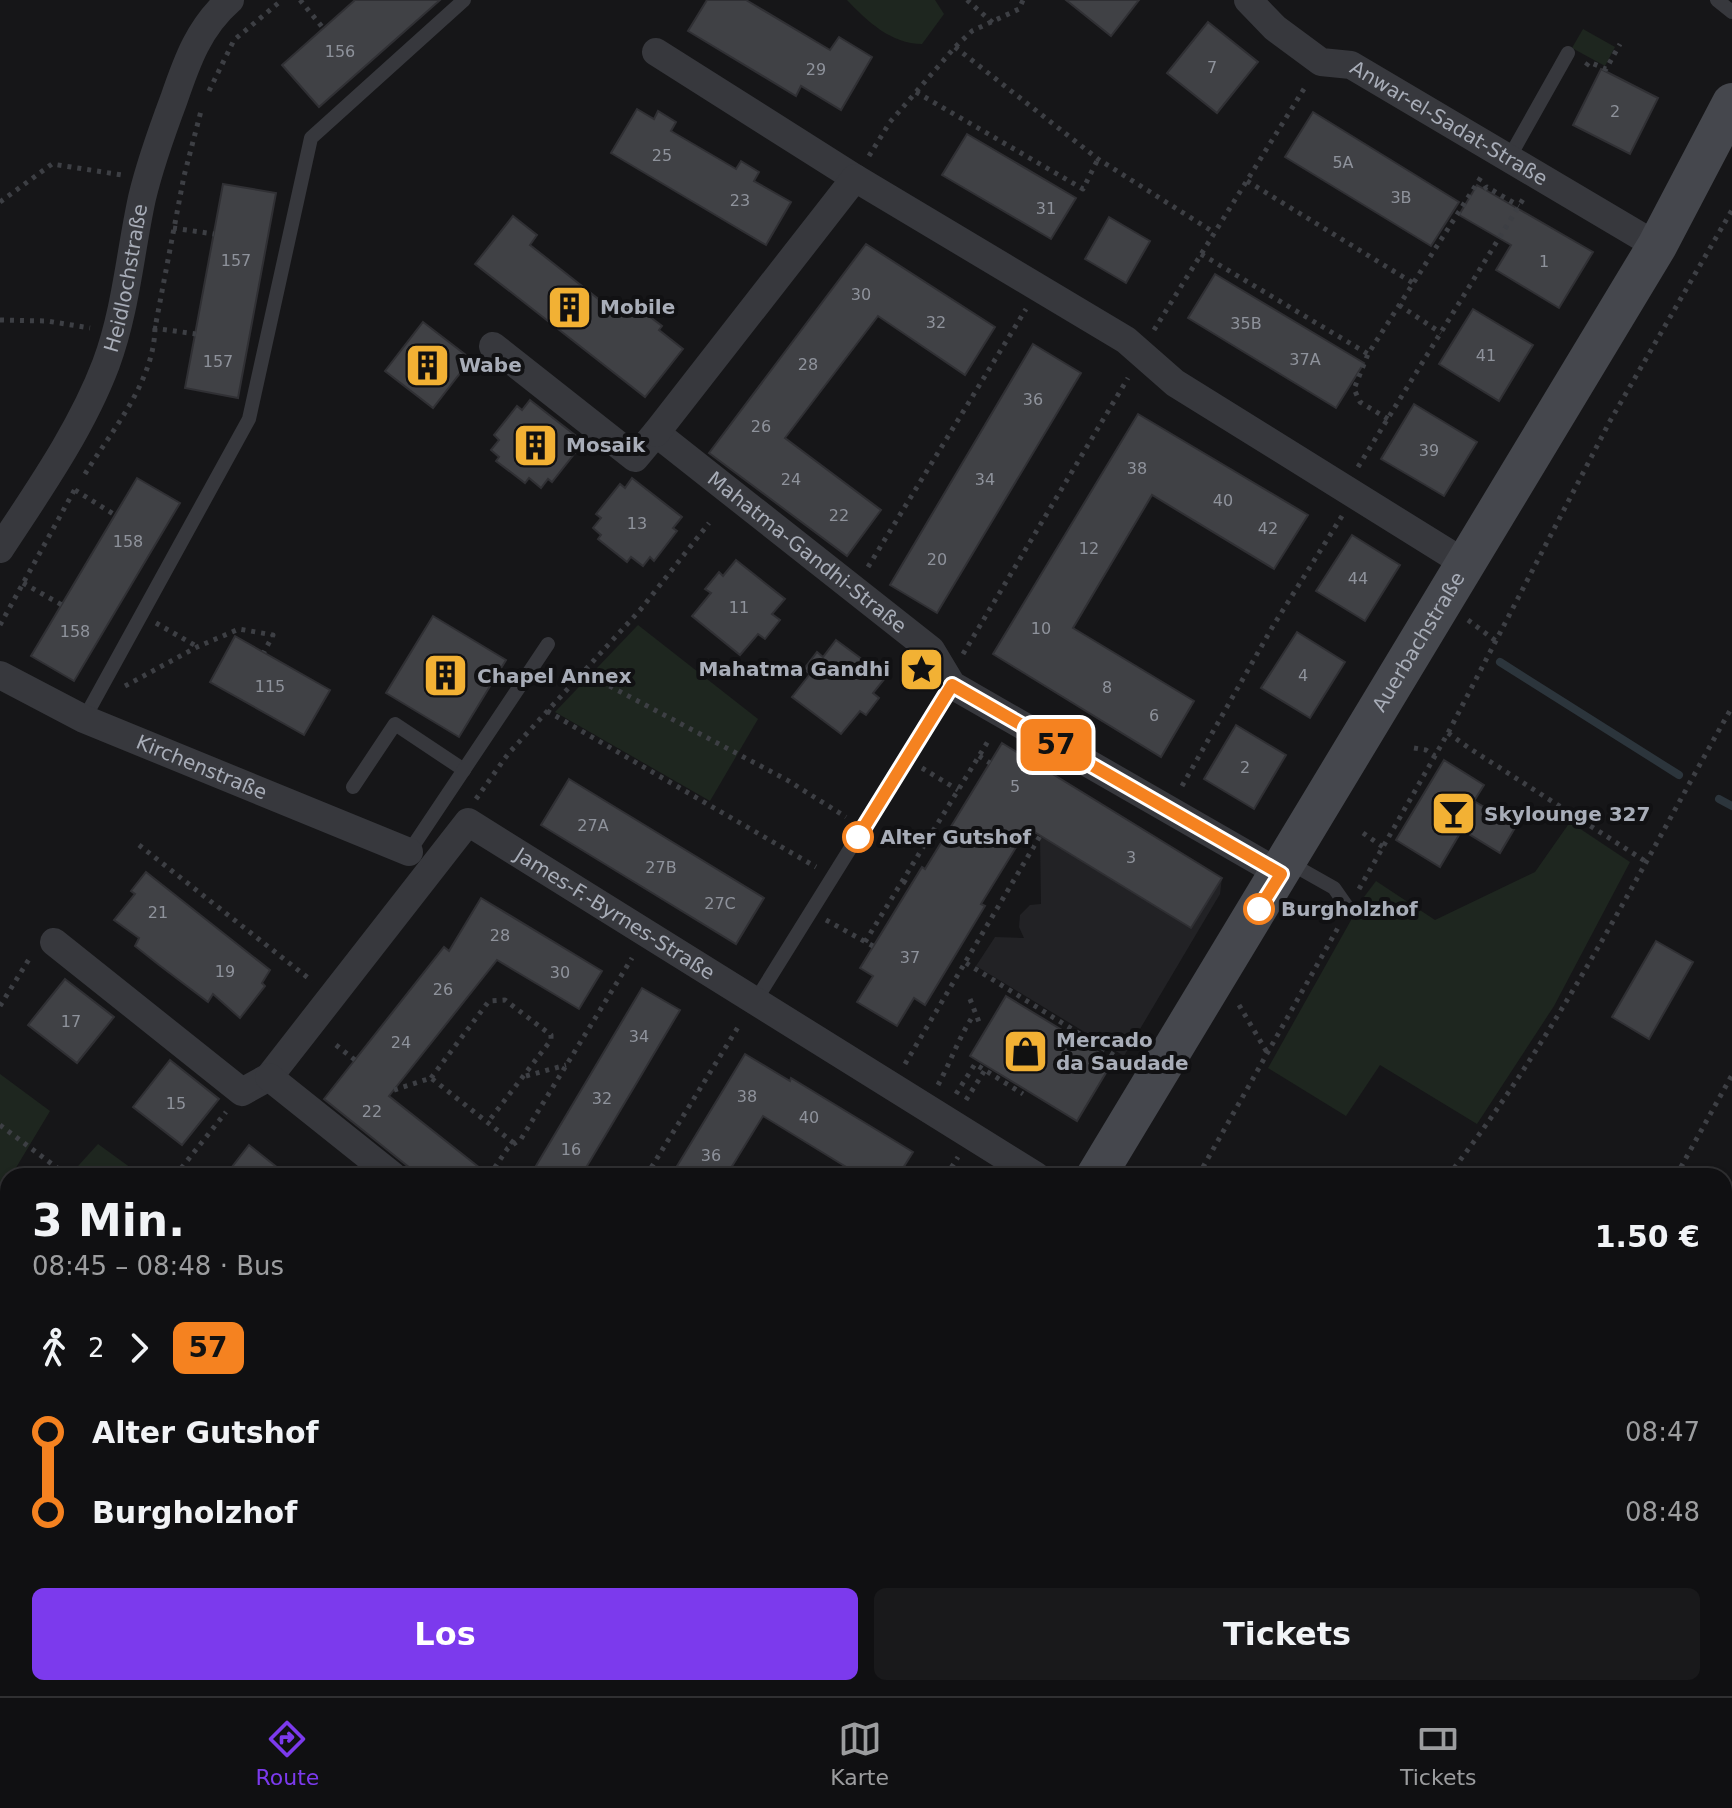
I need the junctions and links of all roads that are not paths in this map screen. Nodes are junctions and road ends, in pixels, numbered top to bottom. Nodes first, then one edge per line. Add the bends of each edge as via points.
1 (230, 0) edge
2 (464, 0) edge
3 (1248, 0) edge
4 (1717, 0) edge
5 (1732, 12) edge
6 (656, 52) dead end
7 (1568, 53) dead end
8 (1732, 103) edge
9 (1509, 158) junction
10 (855, 178) junction
11 (1657, 246) junction
12 (493, 346) dead end
13 (656, 433) junction
14 (0, 549) edge
15 (1466, 564) junction
16 (548, 644) dead end
17 (0, 675) edge
18 (945, 696) junction
19 (88, 711) junction
20 (464, 770) junction
21 (353, 787) dead end
22 (409, 852) joint
23 (1284, 868) junction
24 (1348, 908) road end
25 (43, 948) road end
26 (756, 1000) junction
27 (269, 1077) junction
28 (383, 1168) edge
29 (1023, 1168) edge
30 (1101, 1168) edge

1 - 14 street, Heidlochstraße via 190,51 143,196 120,323 105,367 60,454
2 - 19 lane via 311,138 249,419
3 - 9 street, Anwar-el-Sadat-Straße via 1321,62 1351,65
4 - 5 lane
6 - 10 street
7 - 9 lane
8 - 11 main road, Auerbachstraße
9 - 11 street, Anwar-el-Sadat-Straße
10 - 13 street
10 - 15 street via 1126,340 1175,383
11 - 15 main road, Auerbachstraße
12 - 13 street via 635,458
13 - 18 street, Mahatma-Gandhi-Straße via 931,650
15 - 23 main road, Auerbachstraße
16 - 20 lane
17 - 19 street, Kirchenstraße
18 - 23 street, Mahatma-Gandhi-Straße via 1004,715 1169,810
18 - 26 lane
19 - 22 street, Kirchenstraße
20 - 21 lane via 395,724
20 - 22 lane
23 - 24 lane via 1334,888
23 - 30 main road, Auerbachstraße
25 - 27 street via 242,1092
26 - 27 street, James-F.-Byrnes-Straße via 468,822
26 - 29 street, James-F.-Byrnes-Straße
27 - 28 street

